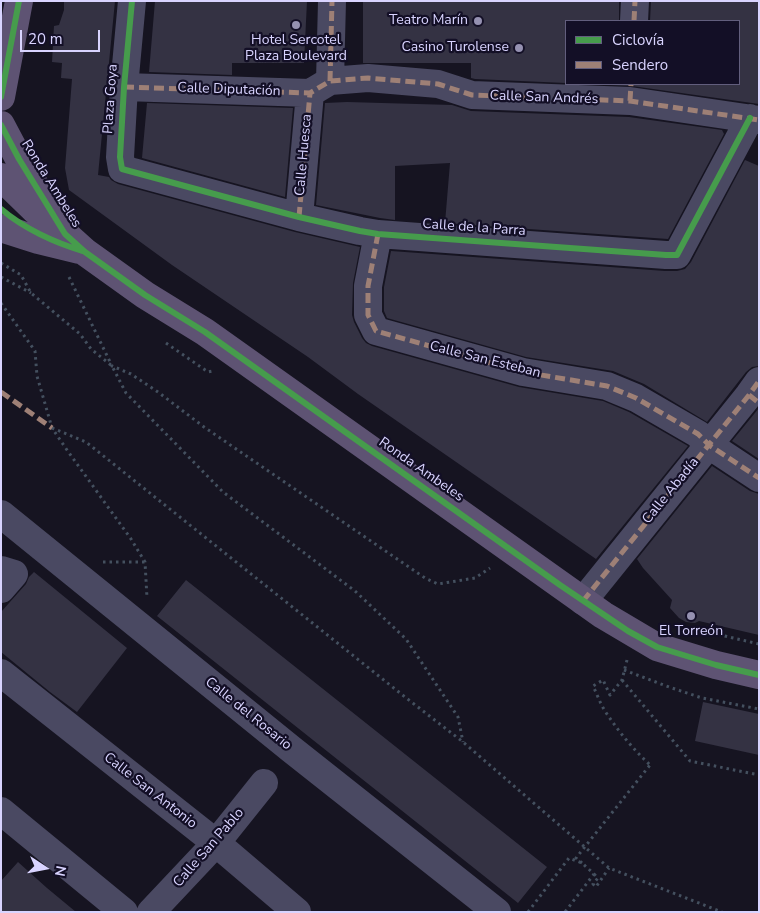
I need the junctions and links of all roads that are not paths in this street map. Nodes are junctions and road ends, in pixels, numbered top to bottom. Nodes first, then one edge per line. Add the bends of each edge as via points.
1 (19, 1) edge
2 (132, 1) edge
3 (332, 1) edge
4 (635, 1) edge
5 (634, 20) edge
6 (124, 87) junction
7 (320, 87) junction
8 (630, 92) edge
9 (1, 97) edge
10 (754, 119) edge
11 (1, 124) edge
12 (2, 163) edge
13 (122, 169) joint
14 (1, 209) edge
15 (299, 217) junction
16 (1, 228) edge
17 (378, 234) junction
18 (72, 244) junction
19 (756, 393) edge
20 (709, 445) junction
21 (759, 478) edge
22 (1, 514) edge
23 (583, 601) junction
24 (1, 673) edge
25 (759, 675) edge
26 (264, 782) dead end
27 (1, 811) edge
28 (216, 843) junction
29 (124, 912) edge
30 (151, 912) edge
31 (297, 912) edge
32 (497, 912) edge

1 - 9 main road
2 - 6 street, Plaza Goya
3 - 7 street, Calle Huesca
4 - 5 street
6 - 7 street, Calle Diputación
6 - 13 street, Plaza Goya
7 - 8 street, Calle San Andrés via 368,78 438,84 472,95
7 - 15 street, Calle Huesca
8 - 10 street, Calle San Andrés
10 - 17 street, Calle de la Parra via 677,255
11 - 18 main road, Ronda Ambeles via 19,160
12 - 18 main road, Ronda Ambeles via 34,209
13 - 15 street, Calle de la Parra
14 - 18 main road, Ronda Ambeles via 19,222
15 - 17 street, Calle de la Parra
16 - 18 main road, Ronda Ambeles via 38,240
17 - 20 street, Calle San Esteban via 368,286 368,315 376,331 523,372 607,386 636,398 698,434
18 - 23 main road, Ronda Ambeles via 205,332
19 - 20 street, Calle Abadía
20 - 21 street, Calle San Esteban
20 - 23 street, Calle Abadía
22 - 32 street, Calle del Rosario
23 - 25 main road, Ronda Ambeles via 657,647
24 - 28 street, Calle San Antonio
26 - 28 street, Calle San Pablo
27 - 29 street
28 - 30 street, Calle San Pablo
28 - 31 street, Calle San Antonio

